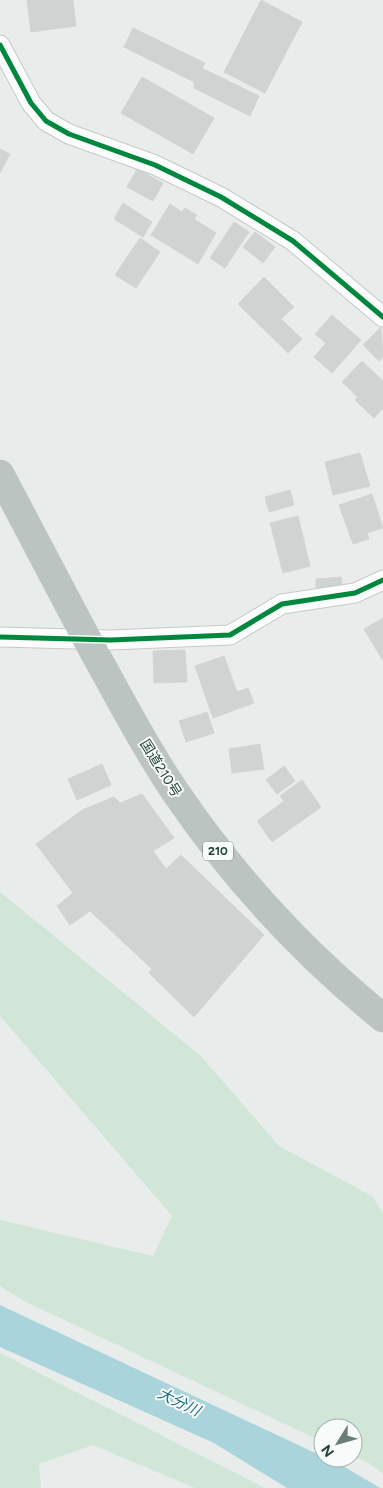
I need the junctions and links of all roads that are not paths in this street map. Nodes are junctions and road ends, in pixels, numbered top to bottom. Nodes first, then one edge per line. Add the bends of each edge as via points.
1 (0, 44) edge
2 (383, 317) edge
3 (0, 474) edge
4 (383, 580) edge
5 (0, 637) edge
6 (383, 1018) edge

1 - 2 street via 31,103 46,121 69,134 155,165 221,197 293,241
3 - 6 highway, 国道210号 / 210, bridge via 94,652 173,789 239,877 311,955
4 - 5 street via 355,593 282,604 230,635 102,640

